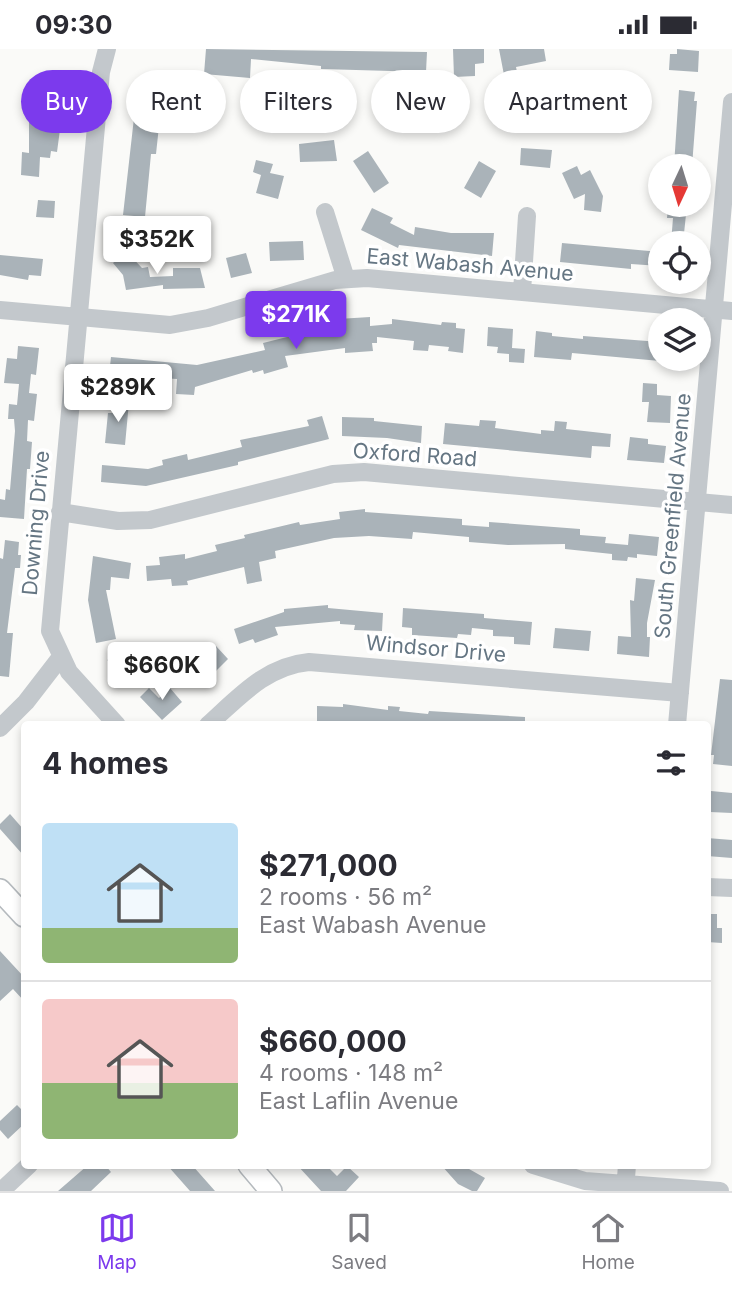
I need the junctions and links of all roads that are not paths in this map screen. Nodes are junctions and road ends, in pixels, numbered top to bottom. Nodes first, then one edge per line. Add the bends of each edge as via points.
1 (107, 49) edge
2 (732, 102) edge
3 (325, 212) dead end
4 (527, 216) dead end
5 (346, 279) junction
6 (522, 292) junction
7 (0, 310) edge
8 (723, 310) edge
9 (78, 317) junction
10 (698, 502) junction
11 (732, 505) edge
12 (60, 512) junction
13 (60, 658) junction
14 (680, 693) junction
15 (113, 721) edge
16 (213, 721) edge
17 (677, 721) edge
18 (0, 728) edge
19 (711, 887) edge
20 (732, 888) edge
21 (0, 890) edge
22 (21, 913) edge
23 (25, 1169) edge
24 (252, 1169) edge
25 (546, 1169) edge
26 (627, 1169) edge
27 (626, 1188) edge
28 (1, 1191) edge
29 (271, 1191) edge
30 (720, 1191) edge

1 - 9 street, Downing Drive
2 - 8 street, South Greenfield Avenue
3 - 5 street
4 - 6 street
5 - 6 street, East Wabash Avenue
5 - 9 street, East Wabash Avenue via 185,324
6 - 8 street, East Wabash Avenue
7 - 9 street, East Wabash Avenue
8 - 10 street, South Greenfield Avenue
9 - 12 street, Downing Drive
10 - 11 street, Oxford Road
10 - 12 street, Oxford Road via 364,472 334,474 150,520 118,521
10 - 14 street, South Greenfield Avenue
12 - 13 street, Downing Drive via 50,631
13 - 15 street
13 - 18 street
14 - 16 street, Windsor Drive via 309,662 264,676
14 - 17 street, South Greenfield Avenue
19 - 20 street
21 - 22 main road
23 - 28 street
24 - 29 main road
25 - 27 street
26 - 27 street
27 - 30 street

